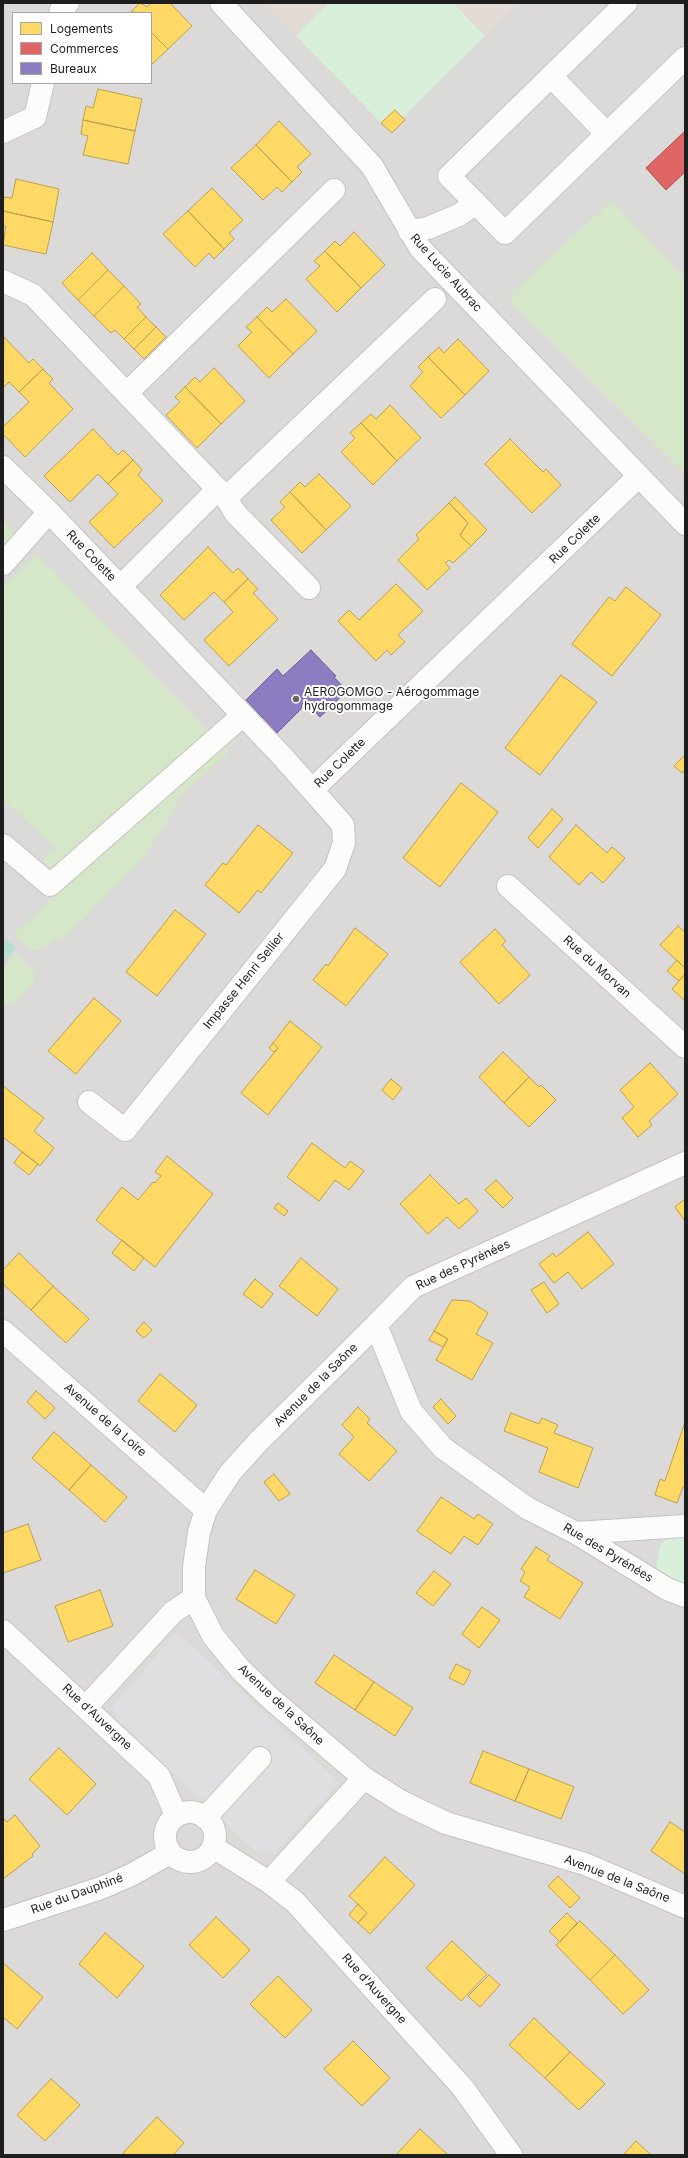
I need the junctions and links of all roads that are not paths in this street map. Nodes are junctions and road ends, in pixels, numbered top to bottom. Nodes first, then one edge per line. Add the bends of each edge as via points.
1 (68, 3) edge
2 (221, 3) edge
3 (626, 3) edge
4 (60, 12) edge
5 (685, 58) edge
6 (551, 76) junction
7 (43, 84) edge
8 (3, 132) edge
9 (607, 134) junction
10 (334, 190) dead end
11 (476, 203) junction
12 (409, 231) junction
13 (3, 282) edge
14 (435, 299) dead end
15 (127, 393) junction
16 (3, 467) edge
17 (639, 476) junction
18 (222, 494) junction
19 (49, 512) junction
20 (685, 524) edge
21 (3, 564) edge
22 (120, 587) junction
23 (309, 588) dead end
24 (242, 716) junction
25 (312, 789) junction
26 (3, 845) edge
27 (508, 886) dead end
28 (685, 1047) edge
29 (89, 1102) dead end
30 (685, 1163) edge
31 (376, 1325) junction
32 (3, 1331) edge
33 (206, 1510) junction
34 (685, 1526) edge
35 (576, 1533) junction
36 (685, 1596) edge
37 (194, 1598) junction
38 (3, 1631) edge
39 (99, 1703) junction
40 (260, 1758) dead end
41 (364, 1778) junction
42 (176, 1815) junction
43 (205, 1818) junction
44 (213, 1847) junction
45 (170, 1853) junction
46 (269, 1882) junction
47 (685, 1906) edge
48 (3, 1920) edge
49 (511, 2155) edge

1 - 4 street
2 - 12 street, Rue Lucie Aubrac via 372,166
3 - 6 street
5 - 9 street
6 - 9 street
6 - 11 street via 449,176
7 - 8 street via 35,117
9 - 11 street via 505,233
10 - 15 street
11 - 12 street via 459,215 428,228
12 - 17 street, Rue Lucie Aubrac via 420,248
13 - 15 street via 33,295
14 - 18 street
15 - 18 street
16 - 19 street, Rue Colette
17 - 20 street, Rue Lucie Aubrac
17 - 25 street, Rue Colette
18 - 22 street
18 - 23 street via 236,514
19 - 21 street
19 - 22 street, Rue Colette
22 - 24 street, Rue Colette
24 - 25 street, Rue Colette
24 - 26 street via 50,885
25 - 29 street, Impasse Henri Sellier via 342,825 344,843 335,869 126,1130
27 - 28 street, Rue du Morvan
30 - 31 street, Rue des Pyrénées via 413,1287
31 - 33 street, Avenue de la Saône via 258,1442 230,1473
31 - 35 street, Rue des Pyrénées via 412,1410 443,1448 527,1508
32 - 33 street, Avenue de la Loire
33 - 37 street, Avenue de la Saône via 199,1532 194,1567
34 - 35 street
35 - 36 street, Rue des Pyrénées via 667,1589
37 - 39 street via 173,1612
37 - 41 street, Avenue de la Saône via 213,1636 240,1668 270,1698
38 - 39 street, Rue d'Auvergne
39 - 42 street, Rue d'Auvergne via 159,1776
40 - 43 street
41 - 46 street
41 - 47 street, Avenue de la Saône via 402,1802 446,1822 585,1864
42 - 43 street via 188,1811 201,1814
42 - 45 street via 167,1826 164,1840
43 - 44 street via 210,1822 215,1834
44 - 45 street via 207,1855 188,1862
44 - 46 street, Rue d'Auvergne
45 - 48 street, Rue du Dauphiné via 101,1888
46 - 49 street, Rue d'Auvergne via 295,1902 463,2088

